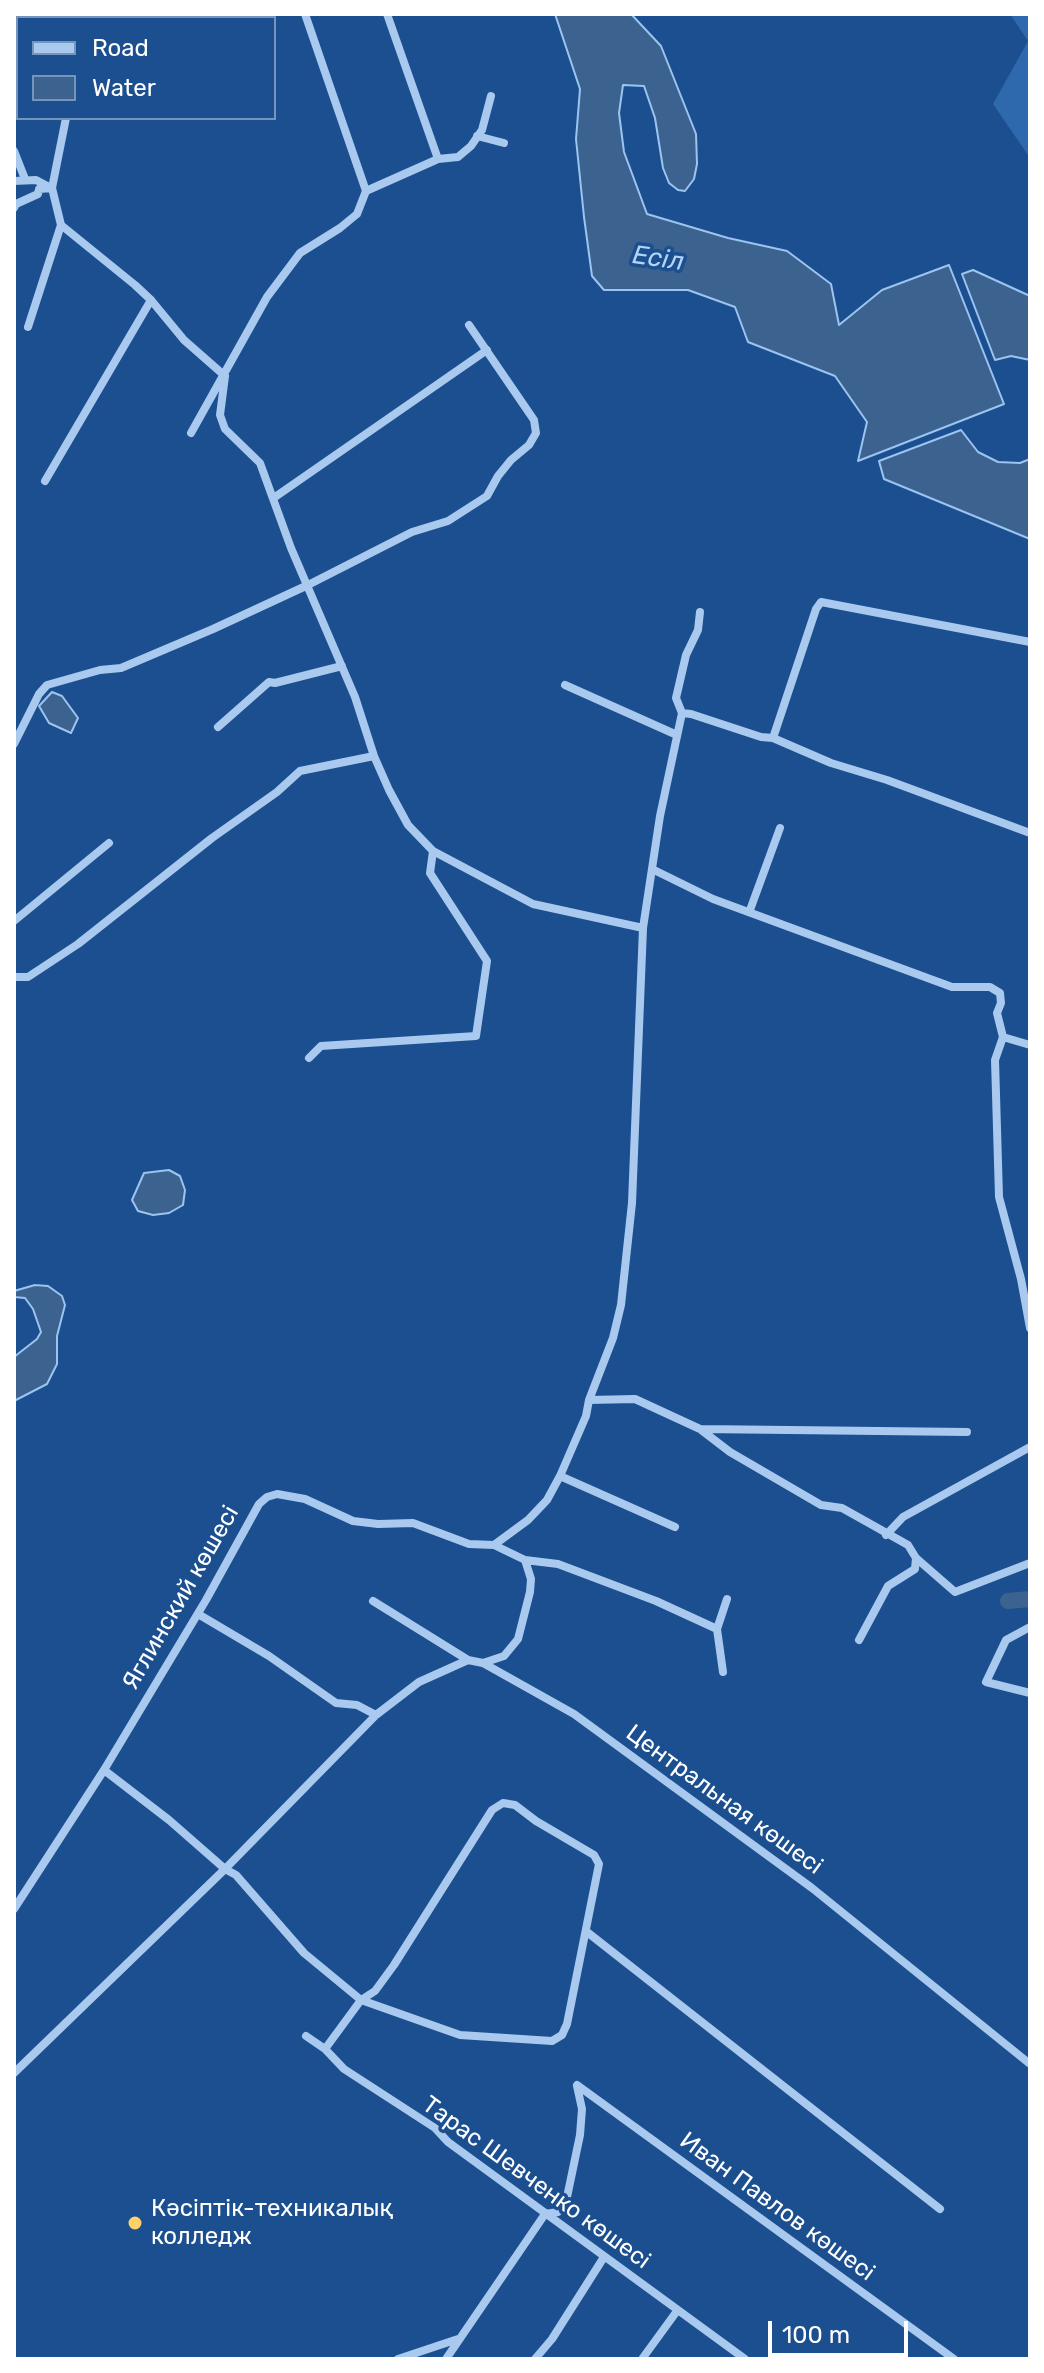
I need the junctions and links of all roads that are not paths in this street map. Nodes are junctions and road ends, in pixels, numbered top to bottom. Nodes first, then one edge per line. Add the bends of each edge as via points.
1 (305, 14) edge
2 (387, 14) edge
3 (491, 96) dead end
4 (66, 120) edge
5 (477, 136) junction
6 (504, 143) dead end
7 (14, 151) edge
8 (438, 159) junction
9 (25, 179) junction
10 (14, 181) edge
11 (52, 188) junction
12 (366, 191) junction
13 (14, 208) edge
14 (61, 225) junction
15 (151, 300) junction
16 (469, 325) dead end
17 (28, 327) dead end
18 (487, 350) junction
19 (225, 376) junction
20 (191, 433) dead end
21 (45, 481) dead end
22 (275, 497) junction
23 (308, 585) junction
24 (700, 612) dead end
25 (1030, 642) edge
26 (342, 666) junction
27 (565, 685) dead end
28 (682, 713) junction
29 (218, 727) dead end
30 (677, 735) junction
31 (773, 738) junction
32 (14, 744) edge
33 (374, 756) junction
34 (780, 828) dead end
35 (1030, 833) edge
36 (109, 843) dead end
37 (433, 851) junction
38 (652, 869) junction
39 (750, 910) junction
40 (14, 921) edge
41 (643, 928) junction
42 (14, 977) edge
43 (1003, 1037) junction
44 (1030, 1045) edge
45 (309, 1058) dead end
46 (1030, 1328) edge
47 (589, 1400) junction
48 (700, 1429) junction
49 (967, 1432) dead end
50 (1030, 1447) edge
51 (560, 1476) junction
52 (675, 1527) dead end
53 (886, 1535) junction
54 (494, 1545) junction
55 (916, 1558) junction
56 (525, 1560) junction
57 (1030, 1563) edge
58 (727, 1599) dead end
59 (373, 1601) dead end
60 (198, 1614) junction
61 (1030, 1627) edge
62 (717, 1629) junction
63 (859, 1640) dead end
64 (468, 1660) junction
65 (483, 1663) junction
66 (723, 1672) dead end
67 (1030, 1693) edge
68 (376, 1715) junction
69 (104, 1770) junction
70 (225, 1869) junction
71 (14, 1909) edge
72 (587, 1932) junction
73 (361, 2000) junction
74 (306, 2036) dead end
75 (325, 2049) junction
76 (1030, 2064) edge
77 (14, 2073) edge
78 (940, 2209) dead end
79 (545, 2214) junction
80 (604, 2257) junction
81 (677, 2311) junction
82 (459, 2339) junction
83 (398, 2359) edge
84 (446, 2359) edge
85 (535, 2359) edge
86 (642, 2359) edge
87 (745, 2359) edge
88 (954, 2359) edge

1 - 12 street
2 - 8 street
3 - 5 street
4 - 11 street
5 - 6 street
5 - 8 street via 458,157
7 - 9 street
8 - 12 street
9 - 10 street
9 - 11 street
11 - 13 street via 39,189
11 - 14 street
12 - 19 street via 357,214 300,253 267,297
14 - 15 street
14 - 17 street
15 - 19 street via 184,340
15 - 21 street
16 - 18 street
18 - 22 street
18 - 23 street via 534,420 536,433 529,445 511,460 487,496 469,508
19 - 20 street
19 - 22 street via 220,415 225,429 260,463
22 - 23 street
23 - 26 street
23 - 32 street via 121,668 47,685
24 - 28 street via 676,698
25 - 31 street via 821,602
26 - 29 street via 269,682
26 - 33 street
27 - 30 street
28 - 30 street
28 - 31 street
30 - 38 street
31 - 35 street
33 - 37 street via 408,825
33 - 42 street via 300,771 78,944 28,977
34 - 39 street
36 - 40 street
37 - 41 street via 533,904
37 - 45 street via 430,873 487,961 476,1036 321,1046
38 - 39 street via 713,899
38 - 41 street
39 - 43 street via 952,987 990,987 1000,993 997,1013
41 - 47 street via 632,1203 621,1305
43 - 44 street
43 - 46 street via 995,1060 999,1197
47 - 48 street via 635,1399
47 - 51 street
48 - 49 street
48 - 53 street via 821,1505 842,1508
50 - 53 street via 903,1517
51 - 52 street
51 - 54 street via 528,1520
53 - 55 street via 908,1545
54 - 56 street, Яглинский көшесі
54 - 60 street, Яглинский көшесі via 469,1544 413,1523 353,1521 305,1499 277,1494 259,1504
55 - 57 street via 955,1592
55 - 63 street via 915,1569 888,1586
56 - 62 street, Яглинский көшесі via 558,1564
56 - 65 street via 530,1592 518,1639 504,1656
58 - 62 street
59 - 64 street, Центральная көшесі
60 - 68 street via 336,1703 357,1705
60 - 69 street, Яглинский көшесі
61 - 67 street via 1006,1640 986,1682
62 - 66 street
64 - 65 street, Центральная көшесі
64 - 68 street via 419,1682
65 - 76 street, Центральная көшесі via 574,1714 799,1879
68 - 70 street
69 - 70 street
69 - 71 street, Яглинский көшесі
70 - 73 street via 254,1892 304,1953
70 - 77 street
72 - 73 street via 567,2024 552,2041 460,2035
72 - 73 street via 599,1864 594,1855 515,1805 503,1803 492,1810 375,1991
72 - 78 street
73 - 75 street
74 - 75 street, Тарас Шевченко көшесі
75 - 79 street, Тарас Шевченко көшесі via 344,2069 435,2128
79 - 80 street, Тарас Шевченко көшесі
79 - 82 street
79 - 88 street, Иван Павлов көшесі via 558,2212 566,2202 580,2135 577,2085
80 - 81 street, Тарас Шевченко көшесі
80 - 85 street
81 - 86 street
81 - 87 street, Тарас Шевченко көшесі
82 - 83 street
82 - 84 street

